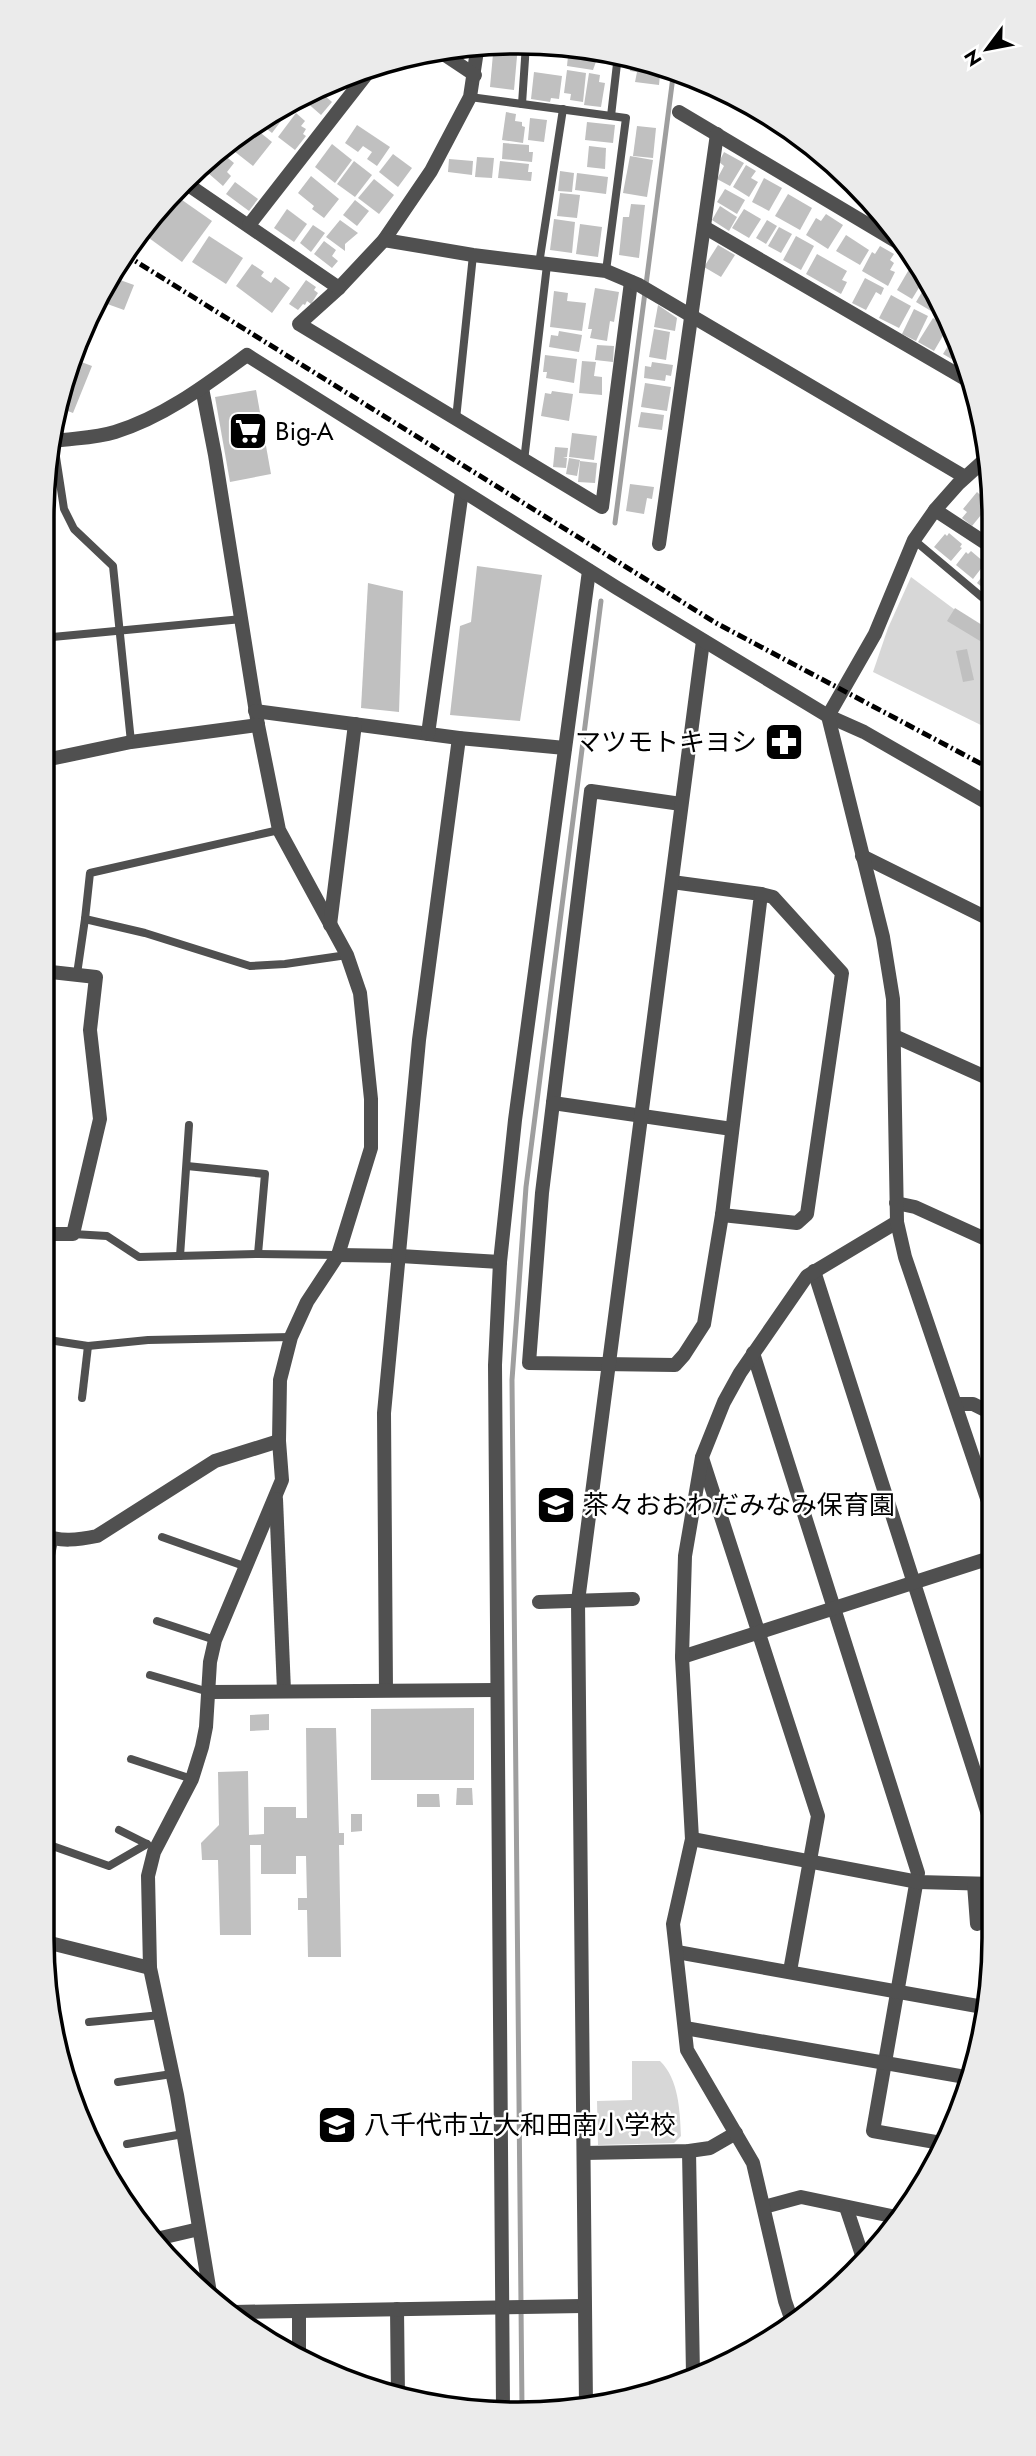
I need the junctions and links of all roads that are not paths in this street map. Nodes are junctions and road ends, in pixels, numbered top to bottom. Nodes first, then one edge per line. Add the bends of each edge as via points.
1 (525, 54) edge
2 (477, 56) edge
3 (451, 59) edge
4 (617, 65) edge
5 (475, 75) junction
6 (360, 82) edge
7 (470, 97) junction
8 (522, 104) junction
9 (562, 109) junction
10 (679, 112) dead end
11 (611, 116) junction
12 (717, 134) junction
13 (192, 188) edge
14 (249, 225) junction
15 (704, 227) junction
16 (885, 235) edge
17 (384, 240) junction
18 (473, 255) junction
19 (543, 264) junction
20 (606, 271) junction
21 (635, 284) junction
22 (339, 288) junction
23 (691, 316) junction
24 (959, 375) edge
25 (202, 387) junction
26 (456, 419) junction
27 (61, 441) edge
28 (58, 461) edge
29 (524, 461) junction
30 (979, 465) edge
31 (965, 477) junction
32 (462, 491) junction
33 (935, 510) junction
34 (914, 540) junction
35 (982, 541) edge
36 (659, 544) dead end
37 (589, 571) junction
38 (982, 597) edge
39 (242, 619) junction
40 (118, 629) junction
41 (54, 637) edge
42 (703, 641) junction
43 (828, 716) junction
44 (257, 718) junction
45 (355, 724) junction
46 (428, 734) junction
47 (459, 738) junction
48 (131, 741) junction
49 (565, 748) junction
50 (54, 758) edge
51 (982, 799) edge
52 (681, 804) junction
53 (279, 830) junction
54 (862, 856) junction
55 (672, 882) junction
56 (761, 894) junction
57 (982, 916) edge
58 (85, 919) junction
59 (330, 925) junction
60 (346, 955) junction
61 (54, 972) edge
62 (77, 974) junction
63 (894, 1036) junction
64 (982, 1076) edge
65 (553, 1103) junction
66 (641, 1116) junction
67 (189, 1125) dead end
68 (732, 1129) junction
69 (187, 1166) junction
70 (896, 1203) junction
71 (722, 1215) junction
72 (897, 1222) junction
73 (54, 1234) edge
74 (73, 1234) junction
75 (982, 1238) edge
76 (258, 1254) junction
77 (338, 1255) junction
78 (180, 1256) junction
79 (400, 1256) junction
80 (500, 1262) junction
81 (814, 1271) junction
82 (291, 1337) junction
83 (54, 1341) edge
84 (88, 1346) junction
85 (753, 1353) junction
86 (608, 1365) junction
87 (82, 1398) dead end
88 (957, 1405) junction
89 (982, 1408) edge
90 (279, 1441) junction
91 (702, 1457) junction
92 (982, 1482) edge
93 (275, 1494) junction
94 (54, 1537) edge
95 (162, 1537) dead end
96 (982, 1561) edge
97 (244, 1566) junction
98 (913, 1583) junction
99 (633, 1599) dead end
100 (578, 1601) junction
101 (539, 1602) dead end
102 (835, 1608) junction
103 (157, 1621) dead end
104 (758, 1632) junction
105 (215, 1640) junction
106 (682, 1657) junction
107 (150, 1675) dead end
108 (386, 1690) junction
109 (496, 1690) junction
110 (284, 1691) junction
111 (209, 1692) junction
112 (131, 1759) dead end
113 (192, 1779) junction
114 (982, 1796) edge
115 (119, 1830) dead end
116 (692, 1839) junction
117 (152, 1846) junction
118 (54, 1847) edge
119 (810, 1862) junction
120 (918, 1882) junction
121 (974, 1884) junction
122 (982, 1884) edge
123 (977, 1924) dead end
124 (54, 1944) edge
125 (677, 1952) junction
126 (150, 1968) junction
127 (790, 1971) junction
128 (898, 1992) junction
129 (977, 2006) edge
130 (161, 2015) junction
131 (89, 2022) dead end
132 (685, 2028) junction
133 (885, 2062) junction
134 (172, 2074) junction
135 (960, 2076) edge
136 (118, 2082) dead end
137 (736, 2133) junction
138 (183, 2134) junction
139 (934, 2142) edge
140 (127, 2144) dead end
141 (689, 2151) junction
142 (584, 2153) junction
143 (764, 2207) junction
144 (846, 2207) junction
145 (889, 2216) edge
146 (200, 2229) junction
147 (164, 2237) edge
148 (861, 2251) edge
149 (209, 2284) edge
150 (583, 2306) junction
151 (505, 2307) junction
152 (397, 2309) junction
153 (299, 2311) junction
154 (244, 2312) edge
155 (790, 2314) edge
156 (299, 2347) edge
157 (692, 2367) edge
158 (398, 2386) edge
159 (586, 2397) edge
160 (503, 2402) edge

1 - 8 lane
2 - 5 street
3 - 5 street
4 - 11 lane
5 - 7 street
6 - 14 street
7 - 8 lane
7 - 17 street via 431,171
8 - 9 lane
9 - 11 lane
9 - 19 lane
10 - 12 street
11 - 20 lane via 626,118
12 - 15 street
12 - 16 street
13 - 14 street
14 - 22 street
15 - 23 street
15 - 24 street
17 - 18 street
17 - 22 street
18 - 19 street
18 - 26 lane
19 - 20 street
19 - 29 lane
20 - 21 street
21 - 23 street
21 - 29 street via 603,507
22 - 26 street via 299,324
23 - 31 street
23 - 36 street
25 - 27 street via 138,424
25 - 32 street via 247,355
25 - 39 street
26 - 29 street
28 - 40 lane via 64,509 74,529 113,566
30 - 31 street
31 - 33 street
32 - 37 street
32 - 46 street
33 - 34 street
33 - 35 street
34 - 38 lane
34 - 43 street via 875,634
37 - 42 street
37 - 49 street
39 - 40 lane
39 - 44 street
40 - 41 lane
40 - 48 lane
42 - 43 street
42 - 52 street
43 - 51 street
43 - 54 street
44 - 45 street
44 - 48 street
44 - 53 street
45 - 46 street
45 - 59 street
46 - 47 street
47 - 49 street
47 - 79 street via 419,1040
48 - 50 street
49 - 80 street
52 - 55 street
52 - 65 street via 591,791
53 - 58 lane via 90,873
53 - 59 street
54 - 57 street
54 - 63 street via 883,937
55 - 56 street
55 - 66 street
56 - 68 street
56 - 71 street via 773,897 842,973 807,1214 797,1223
58 - 60 lane via 250,966
58 - 62 lane
59 - 60 street
60 - 77 street via 360,993 371,1148
61 - 62 street
62 - 74 street via 96,977 90,1030 100,1119
63 - 64 street
63 - 70 street
65 - 66 street
65 - 86 street via 529,1363
66 - 68 street
66 - 86 street
67 - 69 lane
68 - 71 street
69 - 76 lane via 265,1174
69 - 78 lane
70 - 72 street
70 - 75 street
71 - 86 street via 704,1324 684,1355 675,1365
72 - 81 street
72 - 88 street
73 - 74 street
74 - 78 lane via 107,1236 139,1257
76 - 77 lane
76 - 78 lane
77 - 79 street
77 - 82 street via 307,1302
79 - 80 street
79 - 108 street via 384,1413
80 - 109 street via 495,1365
81 - 85 street
81 - 98 street
82 - 84 lane
82 - 90 street via 280,1380
83 - 84 lane
84 - 87 lane
85 - 91 street via 724,1402
85 - 102 street
86 - 100 street
88 - 89 street
88 - 92 street
90 - 93 street via 282,1480
90 - 94 street via 215,1461 97,1536
91 - 104 street
91 - 106 street via 684,1567
93 - 97 street
93 - 110 street
95 - 97 lane
96 - 98 street
97 - 105 street
98 - 102 street
98 - 114 street
99 - 100 street
100 - 101 street
100 - 142 street
102 - 104 street
102 - 120 street
103 - 105 lane
104 - 106 street
104 - 119 street via 818,1816
105 - 111 street
106 - 116 street
107 - 111 lane
108 - 109 street
108 - 110 street
109 - 151 street
110 - 111 street
111 - 113 street via 202,1747
112 - 113 lane
113 - 117 street
115 - 117 lane
116 - 119 street
116 - 125 street via 673,1924
117 - 118 lane via 109,1866
117 - 126 street via 148,1876
119 - 120 street
119 - 127 street
120 - 121 street
120 - 128 street
121 - 122 street
121 - 123 street
124 - 126 street
125 - 127 street
125 - 132 street
126 - 130 street
127 - 128 street
128 - 129 street
128 - 133 street
130 - 131 lane
130 - 134 street
132 - 133 street
132 - 137 street via 687,2050
133 - 135 street
133 - 139 street via 873,2131
134 - 136 lane
134 - 138 street
137 - 141 street via 710,2148
137 - 143 street via 752,2163
138 - 140 lane
138 - 146 street
141 - 142 street
141 - 157 street
142 - 150 street
143 - 144 street via 801,2197
143 - 155 street
144 - 145 street
144 - 148 street
146 - 147 street
146 - 149 street
150 - 151 street
150 - 159 street
151 - 152 street
151 - 160 street
152 - 153 street
152 - 158 street
153 - 154 street
153 - 156 street

